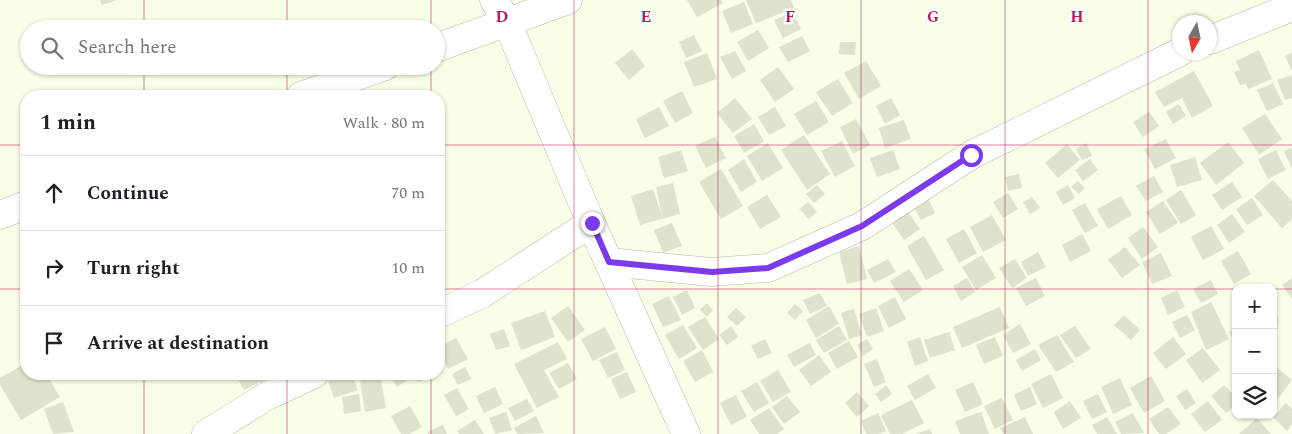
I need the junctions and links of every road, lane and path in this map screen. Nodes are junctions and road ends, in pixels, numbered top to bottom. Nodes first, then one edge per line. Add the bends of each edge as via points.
1 (568, 0) edge
2 (1292, 7) edge
3 (500, 11) edge
4 (1217, 37) edge
5 (445, 43) edge
6 (1172, 56) edge
7 (360, 75) edge
8 (318, 90) edge
9 (20, 207) edge
10 (0, 215) edge
11 (592, 223) junction
12 (609, 262) junction
13 (445, 311) edge
14 (301, 380) edge
15 (206, 434) edge
16 (686, 434) edge

1 - 3 street
2 - 4 street
3 - 5 street
3 - 11 street
6 - 12 street via 971,155 862,226 768,268 712,272
7 - 8 street
9 - 10 street
11 - 12 street
11 - 13 street via 483,294
12 - 16 street
14 - 15 street via 267,396

